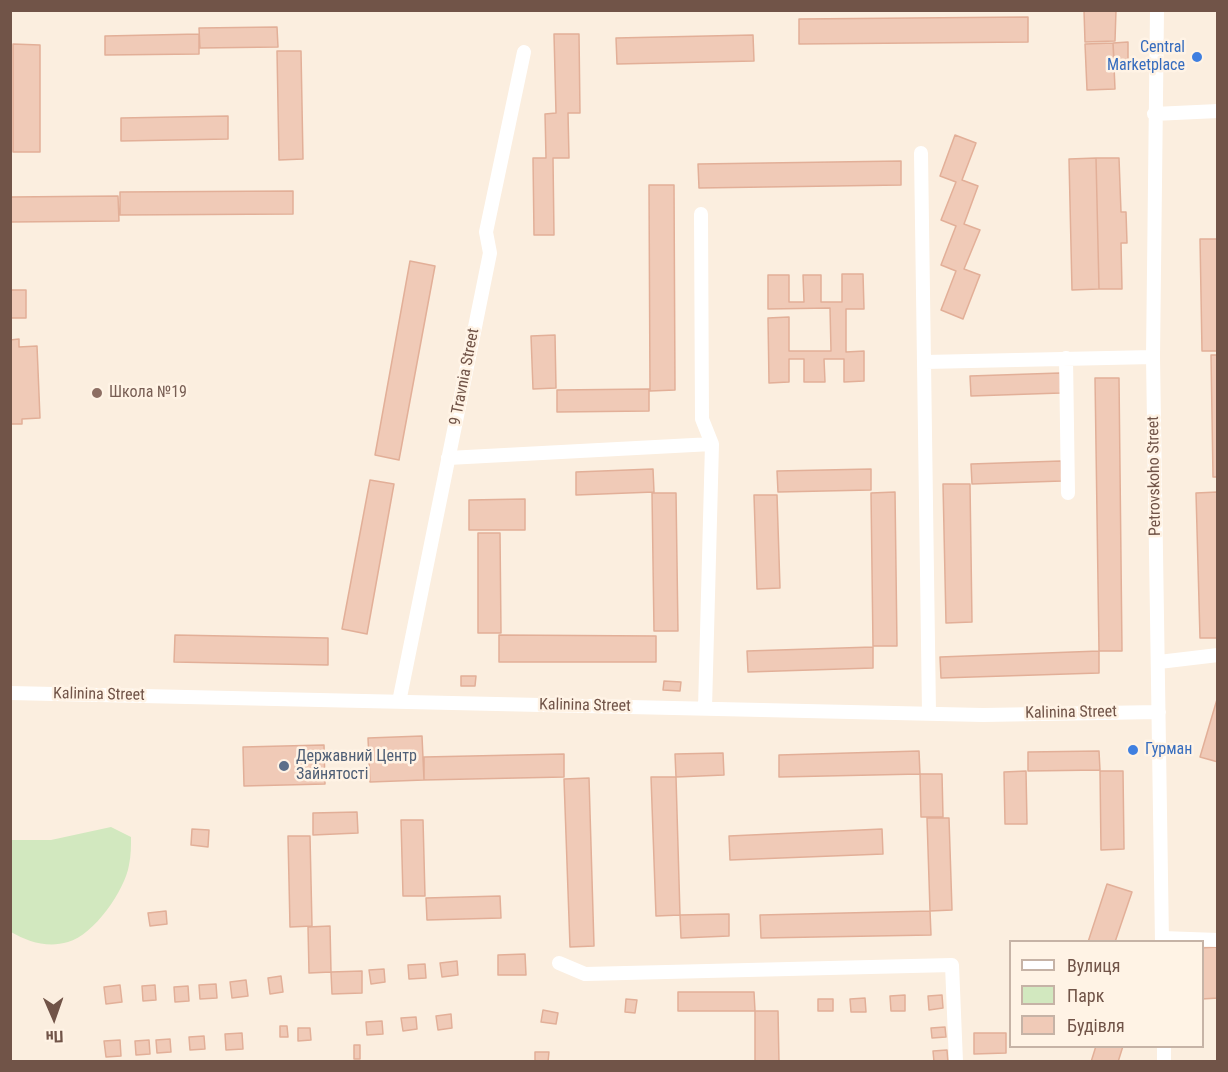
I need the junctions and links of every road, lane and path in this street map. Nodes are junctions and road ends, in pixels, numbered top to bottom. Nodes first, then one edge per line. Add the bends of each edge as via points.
1 (1157, 10) edge
2 (524, 52) dead end
3 (1218, 111) edge
4 (1154, 114) junction
5 (921, 153) dead end
6 (701, 214) dead end
7 (1153, 357) junction
8 (1066, 358) junction
9 (925, 362) junction
10 (712, 444) junction
11 (448, 458) junction
12 (1068, 493) dead end
13 (1218, 655) edge
14 (1160, 662) junction
15 (10, 693) edge
16 (399, 702) junction
17 (705, 708) junction
18 (1159, 712) junction
19 (929, 713) junction
20 (1162, 940) edge
21 (1218, 940) edge
22 (559, 963) dead end
23 (956, 1062) edge

1 - 4 street, Petrovskoho Street
2 - 11 street, 9 Travnia Street via 486,232 490,253
3 - 4 street
4 - 7 street, Petrovskoho Street
5 - 9 street
6 - 10 street via 702,419
7 - 8 street
7 - 14 street, Petrovskoho Street
8 - 9 street
8 - 12 street
9 - 19 street
10 - 11 street
10 - 17 street
11 - 16 street, 9 Travnia Street
13 - 14 street
14 - 18 street, Petrovskoho Street
15 - 16 street, Kalinina Street
16 - 17 street, Kalinina Street
17 - 19 street, Kalinina Street
18 - 19 street, Kalinina Street
18 - 20 street, Petrovskoho Street
20 - 21 street
22 - 23 street via 585,974 952,965

